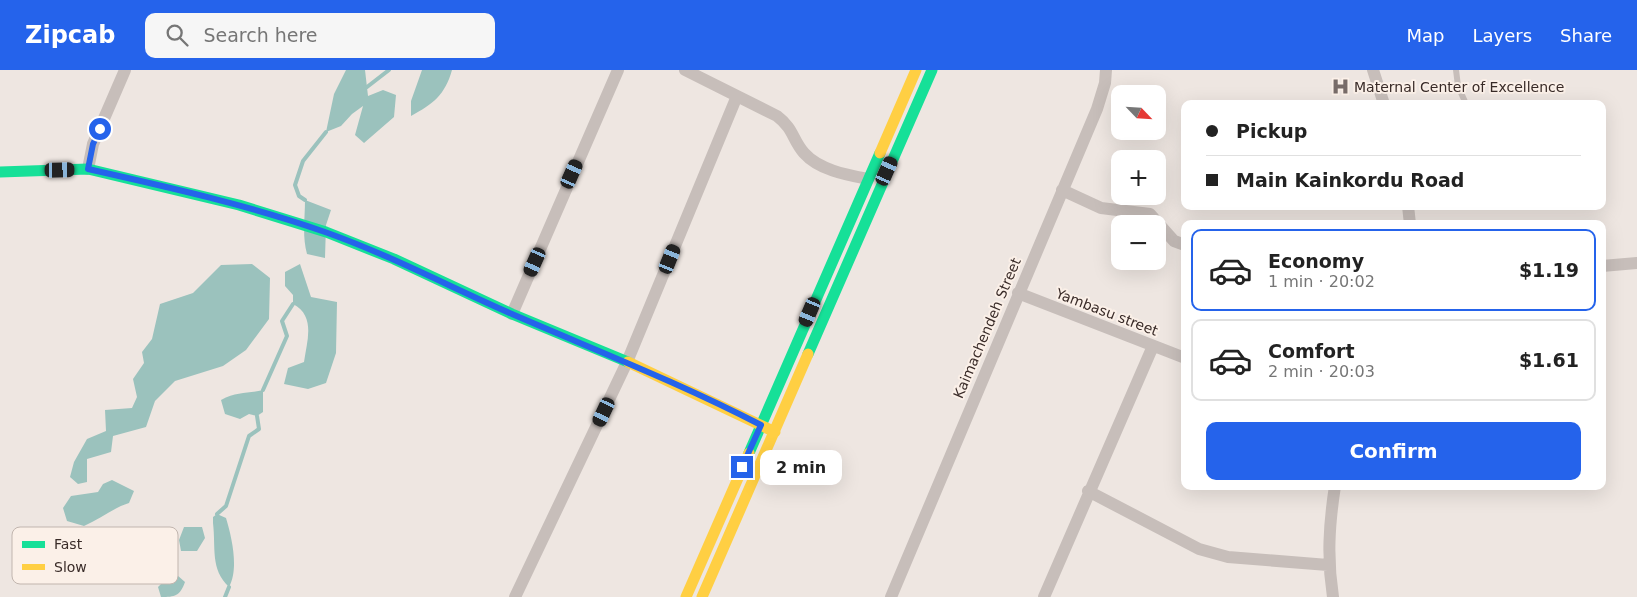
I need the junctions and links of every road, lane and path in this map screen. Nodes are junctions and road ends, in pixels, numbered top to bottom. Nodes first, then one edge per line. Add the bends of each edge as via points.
1 (125, 70) edge
2 (618, 70) edge
3 (685, 70) edge
4 (917, 70) edge
5 (1106, 70) edge
6 (1373, 70) edge
7 (1456, 70) edge
8 (931, 72) edge
9 (737, 96) junction
10 (1383, 100) edge
11 (1464, 100) edge
12 (88, 169) junction
13 (0, 172) edge
14 (868, 180) junction
15 (1062, 190) junction
16 (1181, 244) edge
17 (833, 260) junction
18 (1637, 263) edge
19 (848, 266) junction
20 (1606, 266) edge
21 (1018, 293) junction
22 (810, 312) junction
23 (512, 314) junction
24 (825, 317) junction
25 (1153, 346) junction
26 (1181, 356) edge
27 (628, 362) junction
28 (761, 425) junction
29 (775, 432) junction
30 (1088, 490) junction
31 (1334, 490) edge
32 (1328, 565) junction
33 (515, 597) edge
34 (686, 597) edge
35 (702, 597) edge
36 (891, 597) edge
37 (1044, 597) edge
38 (1333, 597) edge

1 - 12 street via 93,144
2 - 23 street
3 - 9 street
4 - 8 main road
4 - 14 main road
5 - 15 street, Kaimachendeh Street via 1097,109
6 - 10 street
7 - 11 lane
8 - 19 main road
9 - 14 street via 789,125 804,152 815,162
9 - 27 street
12 - 13 main road
12 - 23 main road via 230,202 326,232 394,259
14 - 17 main road
15 - 16 street via 1101,208 1150,214 1174,241
15 - 21 street, Kaimachendeh Street
17 - 19 main road
17 - 22 main road
18 - 20 street
19 - 24 main road
21 - 25 street, Yambasu street
21 - 36 street, Kaimachendeh Street
22 - 24 main road
22 - 28 main road
23 - 27 main road
24 - 29 main road
25 - 26 street, Yambasu street
25 - 30 street
27 - 28 main road
27 - 33 street
28 - 29 main road
28 - 34 main road
29 - 35 main road
30 - 32 street via 1199,549 1228,556
30 - 37 street
31 - 32 street via 1329,522
32 - 38 street

